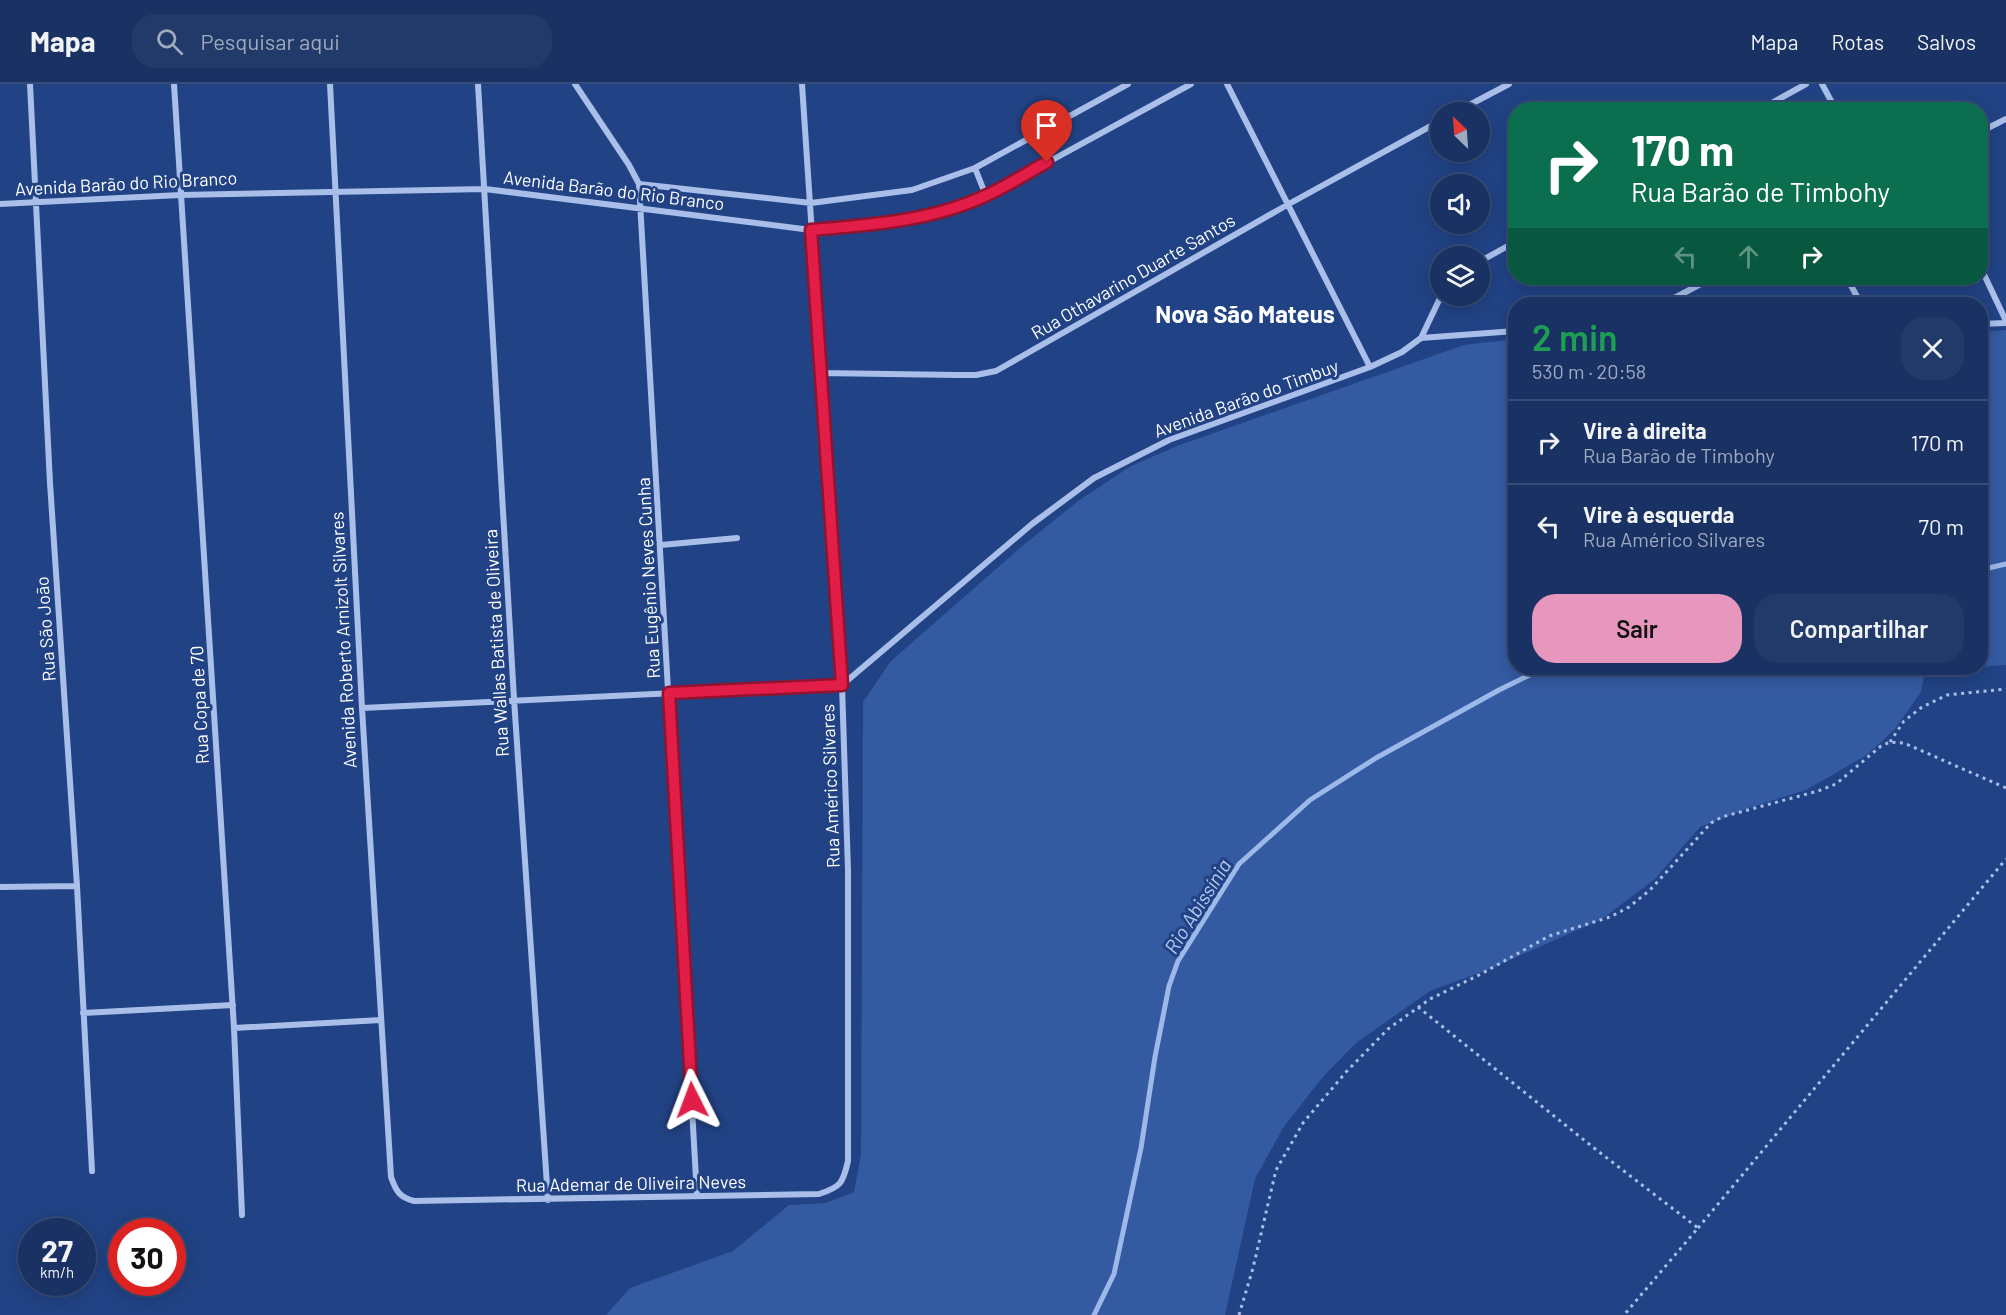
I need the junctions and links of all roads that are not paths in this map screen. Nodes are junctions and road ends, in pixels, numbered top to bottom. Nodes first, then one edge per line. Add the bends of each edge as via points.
1 (30, 84) edge
2 (174, 84) edge
3 (330, 84) edge
4 (478, 84) edge
5 (575, 84) edge
6 (802, 84) edge
7 (1128, 84) edge
8 (1191, 84) edge
9 (1227, 84) edge
10 (1509, 84) edge
11 (1806, 84) edge
12 (1822, 84) edge
13 (1475, 102) edge
14 (1773, 102) edge
15 (1832, 102) edge
16 (2006, 120) edge
17 (1430, 127) edge
18 (1988, 128) edge
19 (975, 168) junction
20 (639, 184) junction
21 (485, 189) junction
22 (334, 191) junction
23 (180, 195) junction
24 (986, 196) junction
25 (36, 203) junction
26 (811, 203) junction
27 (0, 204) edge
28 (1287, 205) junction
29 (641, 209) junction
30 (811, 230) junction
31 (1508, 246) edge
32 (1490, 256) edge
33 (1988, 283) edge
34 (1699, 285) edge
35 (1676, 297) edge
36 (1436, 306) edge
37 (2006, 322) edge
38 (1988, 323) edge
39 (1508, 332) edge
40 (1421, 338) junction
41 (1370, 367) junction
42 (820, 373) junction
43 (737, 538) dead end
44 (661, 545) junction
45 (842, 685) junction
46 (669, 693) junction
47 (514, 699) junction
48 (362, 708) junction
49 (76, 886) junction
50 (0, 887) edge
51 (232, 1005) junction
52 (82, 1012) junction
53 (381, 1020) junction
54 (234, 1028) junction
55 (848, 1161) joint
56 (92, 1171) dead end
57 (397, 1192) joint
58 (698, 1196) junction
59 (548, 1200) junction
60 (242, 1215) dead end

1 - 25 street, Rua São João
2 - 23 street, Rua Copa de 70
3 - 22 street, Avenida Roberto Arnizolt Silvares
4 - 21 street, Rua Wallas Batista de Oliveira
5 - 20 street, Rua Eugênio Neves Cunha
6 - 26 street, Rua Américo Silvares
7 - 19 street, Avenida Barão do Rio Branco
8 - 24 street, Avenida Barão do Rio Branco
9 - 28 street
10 - 13 street
11 - 14 street
12 - 15 street
16 - 18 street
17 - 28 street, Rua Othavarino Duarte Santos
19 - 24 street
19 - 26 street, Avenida Barão do Rio Branco via 912,190
20 - 26 street, Avenida Barão do Rio Branco
20 - 29 street, Rua Eugênio Neves Cunha
21 - 22 street, Avenida Barão do Rio Branco
21 - 29 street, Avenida Barão do Rio Branco
21 - 47 street, Rua Wallas Batista de Oliveira
22 - 23 street, Avenida Barão do Rio Branco
22 - 48 street, Avenida Roberto Arnizolt Silvares
23 - 25 street, Avenida Barão do Rio Branco
23 - 51 street, Rua Copa de 70
24 - 30 street, Avenida Barão do Rio Branco via 889,223
25 - 27 street, Avenida Barão do Rio Branco
25 - 49 street, Rua São João
26 - 30 street, Rua Américo Silvares
28 - 41 street
28 - 42 street, Rua Othavarino Duarte Santos via 996,371 976,375
29 - 30 street, Avenida Barão do Rio Branco
29 - 44 street, Rua Eugênio Neves Cunha
30 - 42 street, Rua Américo Silvares
31 - 32 street
33 - 37 street
34 - 35 street
36 - 40 street
37 - 38 street
39 - 40 street, Avenida Barão do Timbuy
40 - 41 street, Avenida Barão do Timbuy
41 - 45 street, Avenida Barão do Timbuy via 1169,440 1094,478 1032,524
42 - 45 street, Rua Américo Silvares
43 - 44 street
44 - 46 street, Rua Eugênio Neves Cunha
45 - 46 street
45 - 55 street, Rua Américo Silvares via 848,870
46 - 47 street
46 - 58 street, Rua Eugênio Neves Cunha
47 - 48 street
47 - 59 street, Rua Wallas Batista de Oliveira
48 - 53 street, Avenida Roberto Arnizolt Silvares
49 - 50 street
49 - 52 street, Rua São João
51 - 52 street
51 - 54 street, Rua Copa de 70
52 - 56 street, Rua São João
53 - 54 street
53 - 57 street, Avenida Roberto Arnizolt Silvares via 391,1177
54 - 60 street, Rua Copa de 70
55 - 58 street, Rua Ademar de Oliveira Neves via 844,1180 835,1189 819,1194
57 - 59 street, Rua Ademar de Oliveira Neves via 414,1201
58 - 59 street, Rua Ademar de Oliveira Neves

